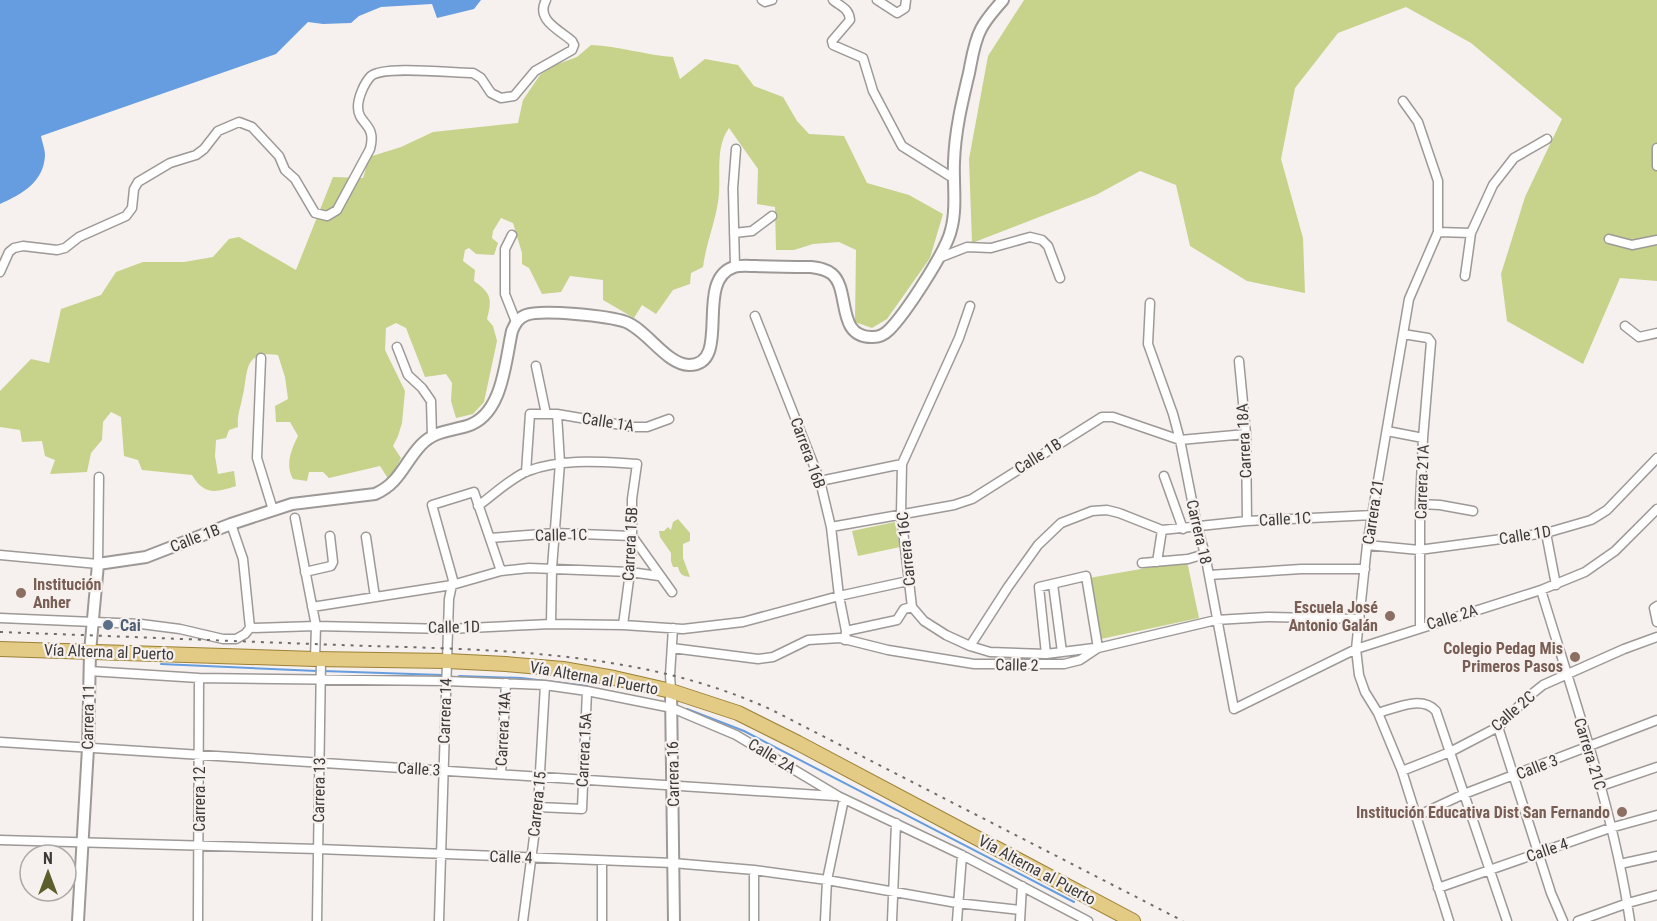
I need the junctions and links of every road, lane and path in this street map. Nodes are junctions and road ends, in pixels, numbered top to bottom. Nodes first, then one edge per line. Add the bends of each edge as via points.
1 (546, 0) edge
2 (762, 0) edge
3 (772, 0) edge
4 (832, 0) edge
5 (877, 0) edge
6 (906, 0) edge
7 (1003, 0) edge
8 (1403, 101) dead end
9 (1547, 139) dead end
10 (1657, 148) edge
11 (736, 149) dead end
12 (1657, 166) edge
13 (953, 178) junction
14 (772, 216) dead end
15 (1438, 232) junction
16 (734, 233) junction
17 (1471, 233) junction
18 (512, 235) dead end
19 (1609, 239) dead end
20 (1657, 240) edge
21 (939, 258) junction
22 (735, 266) junction
23 (0, 272) edge
24 (1465, 276) dead end
25 (1060, 278) dead end
26 (1150, 303) dead end
27 (970, 306) dead end
28 (755, 316) dead end
29 (516, 322) junction
30 (1625, 326) dead end
31 (1657, 333) edge
32 (1403, 334) junction
33 (397, 347) dead end
34 (261, 358) dead end
35 (1239, 361) dead end
36 (536, 366) dead end
37 (546, 414) junction
38 (557, 414) junction
39 (669, 419) dead end
40 (1387, 431) junction
41 (1246, 434) junction
42 (432, 436) junction
43 (1423, 438) junction
44 (1180, 440) junction
45 (1657, 458) edge
46 (561, 463) junction
47 (902, 464) junction
48 (526, 472) junction
49 (1164, 476) dead end
50 (99, 477) dead end
51 (820, 481) junction
52 (1420, 504) junction
53 (478, 506) junction
54 (1657, 509) edge
55 (273, 510) junction
56 (1473, 511) dead end
57 (901, 514) junction
58 (1373, 515) junction
59 (295, 518) dead end
60 (1247, 521) junction
61 (231, 524) junction
62 (1197, 526) junction
63 (831, 527) junction
64 (1183, 529) junction
65 (1162, 530) junction
66 (555, 533) junction
67 (1546, 533) junction
68 (330, 536) dead end
69 (632, 536) junction
70 (366, 537) dead end
71 (490, 538) junction
72 (1368, 545) junction
73 (1419, 550) junction
74 (1205, 554) junction
75 (0, 555) edge
76 (1156, 562) junction
77 (1142, 563) dead end
78 (98, 564) junction
79 (552, 568) junction
80 (1365, 570) junction
81 (501, 571) junction
82 (305, 572) junction
83 (630, 572) junction
84 (1209, 575) junction
85 (659, 576) junction
86 (908, 581) junction
87 (1053, 584) junction
88 (453, 585) junction
89 (1556, 585) junction
90 (1541, 590) junction
91 (672, 592) dead end
92 (839, 596) junction
93 (375, 597) junction
94 (312, 607) junction
95 (912, 607) junction
96 (1656, 607) edge
97 (0, 618) edge
98 (1360, 619) junction
99 (1216, 620) junction
100 (92, 622) junction
101 (1657, 622) edge
102 (551, 624) junction
103 (623, 625) junction
104 (316, 626) junction
105 (1420, 627) junction
106 (250, 628) junction
107 (674, 628) junction
108 (448, 629) junction
109 (846, 635) junction
110 (1657, 637) edge
111 (970, 646) junction
112 (672, 648) junction
113 (1098, 648) junction
114 (0, 649) edge
115 (1356, 649) junction
116 (90, 652) junction
117 (1062, 652) junction
118 (1046, 654) junction
119 (319, 668) junction
120 (89, 671) junction
121 (446, 673) junction
122 (1566, 674) junction
123 (199, 678) junction
124 (506, 683) junction
125 (545, 686) junction
126 (587, 691) junction
127 (671, 701) junction
128 (1234, 710) joint
129 (1378, 712) junction
130 (1657, 720) edge
131 (1498, 727) junction
132 (0, 742) edge
133 (1589, 747) junction
134 (88, 748) junction
135 (1450, 752) junction
136 (199, 756) junction
137 (319, 764) junction
138 (1657, 767) edge
139 (444, 770) junction
140 (1402, 771) junction
141 (501, 774) junction
142 (541, 776) junction
143 (1512, 776) junction
144 (583, 778) junction
145 (673, 784) junction
146 (1601, 786) junction
147 (1464, 794) junction
148 (841, 797) junction
149 (538, 807) junction
150 (1657, 815) edge
151 (1417, 816) junction
152 (896, 823) junction
153 (1610, 828) junction
154 (0, 840) edge
155 (82, 842) junction
156 (198, 846) junction
157 (318, 849) junction
158 (1539, 853) junction
159 (441, 854) junction
160 (962, 855) junction
161 (1657, 856) edge
162 (531, 858) junction
163 (602, 861) junction
164 (673, 863) junction
165 (1620, 864) junction
166 (1488, 869) junction
167 (754, 870) junction
168 (827, 880) junction
169 (1022, 886) junction
170 (1438, 888) junction
171 (893, 892) junction
172 (1657, 895) edge
173 (957, 903) junction
174 (1628, 903) junction
175 (1020, 910) junction
176 (1073, 917) edge
177 (78, 921) edge
178 (198, 921) edge
179 (317, 921) edge
180 (439, 921) edge
181 (523, 921) edge
182 (602, 921) edge
183 (674, 921) edge
184 (754, 921) edge
185 (825, 921) edge
186 (892, 921) edge
187 (957, 921) edge
188 (1020, 921) edge
189 (1088, 921) edge
190 (1133, 921) edge
191 (1449, 921) edge
192 (1507, 921) edge
193 (1563, 921) edge
194 (1578, 921) edge
195 (1630, 921) edge

1 - 23 street via 543,13 550,25 574,45 572,50 535,71 514,96 501,98 473,74 386,70 371,76 358,104 373,140 336,210 327,216 315,213 279,156 252,127 240,122 218,131 196,155 170,163 138,182 126,216 79,237 65,248 14,248
2 - 3 street
4 - 13 street via 849,13 850,20 836,35 833,45 863,58 873,91 902,146
5 - 6 street via 897,13 905,8
7 - 13 street via 976,40 958,120
8 - 15 street, Carrera 21 via 1418,122 1438,181
9 - 17 street via 1514,158 1493,185
10 - 12 street
11 - 16 street via 732,188
13 - 21 street via 951,231
14 - 16 street via 752,231
15 - 17 street
15 - 32 street, Carrera 21 via 1409,298
16 - 22 street
17 - 24 street
18 - 29 street via 505,249 505,294
19 - 20 street via 1632,245
21 - 22 street via 891,328 873,337 852,328 839,283 823,269
21 - 25 street via 967,247 1001,247 1030,237 1048,246
22 - 29 street via 723,272 717,281 712,344 698,363 680,363 626,322 536,312
26 - 44 street, Carrera 18 via 1148,344
27 - 47 street, Carrera 16C
28 - 51 street, Carrera 16B
29 - 42 street via 489,411 479,421
30 - 31 street via 1639,337
32 - 40 street, Carrera 21
32 - 43 street, Carrera 21A via 1428,338 1431,342
33 - 42 street via 408,375 431,401
34 - 55 street via 257,458
35 - 41 street, Carrera 18A
36 - 37 street
37 - 38 street, Calle 1A
37 - 48 street, Calle 1A via 530,414
38 - 39 street, Calle 1A via 633,427 647,427
38 - 46 street
40 - 43 street
40 - 58 street, Carrera 21
41 - 44 street, Calle 1B
41 - 60 street, Carrera 18A
42 - 55 street, Calle 1B via 387,489
43 - 52 street, Carrera 21A
44 - 57 street, Calle 1B via 1113,417 1102,417 972,499
44 - 62 street, Carrera 18
45 - 67 street, Calle 1D via 1607,510 1591,520
46 - 48 street
46 - 66 street
46 - 69 street, Carrera 15B via 638,464 632,499
47 - 51 street
47 - 57 street, Carrera 16C
48 - 53 street
49 - 64 street
50 - 78 street, Carrera 11
51 - 63 street, Carrera 16B
52 - 56 street
52 - 73 street, Carrera 21A
53 - 71 street
53 - 88 street, Carrera 14 via 474,492 432,505
54 - 89 street, Calle 2A via 1615,550 1585,572
55 - 61 street, Calle 1B
57 - 63 street, Calle 1B
57 - 86 street, Carrera 16C
58 - 60 street, Calle 1C
58 - 72 street, Carrera 21
59 - 82 street, Carrera 13
60 - 62 street, Calle 1C
61 - 78 street, Calle 1B via 146,557
61 - 106 street via 243,559
62 - 64 street, Calle 1C
62 - 74 street, Carrera 18
63 - 92 street, Carrera 16B
64 - 65 street, Calle 1C
65 - 76 street
65 - 111 street via 1107,510 1069,519 1038,545
66 - 69 street, Calle 1C
66 - 71 street, Calle 1C
66 - 79 street
67 - 73 street, Calle 1D
67 - 89 street
68 - 82 street via 331,566
69 - 83 street, Carrera 15B
69 - 85 street
70 - 93 street
71 - 81 street
72 - 73 street, Calle 1D
72 - 80 street, Carrera 21
73 - 105 street, Carrera 21A
74 - 76 street
74 - 84 street, Carrera 18
75 - 78 street, Calle 1B
76 - 77 street
78 - 100 street, Carrera 11
79 - 81 street
79 - 83 street
79 - 102 street
80 - 84 street via 1301,569
80 - 98 street, Carrera 21
81 - 88 street
82 - 94 street, Carrera 13
83 - 85 street
83 - 103 street, Carrera 15B
84 - 99 street, Carrera 18
85 - 91 street
86 - 92 street, Calle 1D
86 - 95 street, Carrera 16C
87 - 113 street via 1086,576
87 - 117 street
87 - 118 street via 1039,587
88 - 93 street
88 - 108 street, Carrera 14
89 - 90 street, Calle 2A
90 - 105 street, Calle 2A
90 - 122 street, Carrera 21C
92 - 107 street, Calle 1D via 743,622
92 - 109 street, Carrera 16B
93 - 94 street
94 - 104 street, Carrera 13
95 - 109 street via 906,607 897,620
95 - 111 street, Carrera 16C via 924,621
96 - 101 street
97 - 100 street, Calle 1D
98 - 99 street, Calle 2
98 - 115 street, Carrera 21
99 - 113 street, Calle 2
99 - 128 street, Carrera 18
100 - 106 street, Calle 1D via 180,629 223,639 236,639
100 - 116 street, Carrera 11
102 - 103 street, Calle 1D
102 - 108 street, Calle 1D
103 - 107 street, Calle 1D
104 - 106 street, Calle 1D
104 - 108 street, Calle 1D
104 - 119 street, Carrera 13
105 - 115 street, Calle 2A
107 - 112 street, Carrera 16
108 - 121 street, Carrera 14
109 - 112 street, Calle 2 via 808,640 773,657
109 - 113 street, Calle 2 via 888,650 974,664 1064,664 1080,660
110 - 122 street, Calle 2C
111 - 118 street, Carrera 16C via 990,652
112 - 127 street, Carrera 16
113 - 117 street, Carrera 16C
114 - 116 main road, Vía Alterna al Puerto
115 - 128 street, Calle 2A
115 - 129 street, Carrera 21 via 1359,675
116 - 119 main road, Vía Alterna al Puerto
116 - 120 street, Carrera 11
117 - 118 street, Carrera 16C
119 - 121 main road, Vía Alterna al Puerto
119 - 121 street, Calle 2A via 336,679
119 - 123 street, Calle 2A
119 - 137 street, Carrera 13
120 - 123 street, Calle 2A
120 - 134 street, Carrera 11
121 - 124 street, Calle 2A
121 - 127 main road, Vía Alterna al Puerto via 563,669 614,678
121 - 139 street, Carrera 14
122 - 131 street, Calle 2C via 1535,691
122 - 133 street, Carrera 21C
123 - 136 street, Carrera 12
124 - 125 street, Calle 2A
124 - 141 street, Carrera 14A
125 - 126 street, Calle 2A
125 - 142 street, Carrera 15
126 - 127 street, Calle 2A
126 - 144 street, Carrera 15A
127 - 145 street, Carrera 16
127 - 148 street, Calle 2A
127 - 190 main road, Vía Alterna al Puerto via 738,713
129 - 135 street via 1424,703 1433,707
129 - 140 street, Carrera 21
130 - 133 street, Calle 3
131 - 135 street, Calle 2C
131 - 143 street
132 - 134 street, Calle 3
133 - 143 street, Calle 3
133 - 146 street, Carrera 21C
134 - 136 street, Calle 3
134 - 155 street, Carrera 11
135 - 140 street, Calle 2C
135 - 147 street
136 - 137 street, Calle 3
136 - 156 street, Carrera 12
137 - 139 street, Calle 3
137 - 157 street, Carrera 13
138 - 146 street
139 - 141 street, Calle 3
139 - 159 street, Carrera 14
140 - 151 street, Carrera 21
141 - 142 street, Calle 3
142 - 144 street, Calle 3
142 - 149 street, Carrera 15
143 - 147 street, Calle 3
143 - 158 street
144 - 145 street, Calle 3
144 - 149 street, Carrera 15A via 582,809
145 - 148 street, Calle 3
145 - 164 street, Carrera 16
146 - 153 street, Carrera 21C
147 - 151 street, Calle 3
147 - 166 street
148 - 152 street, Calle 2A
148 - 168 street
149 - 162 street, Carrera 15
150 - 153 street, Calle 4
151 - 170 street, Carrera 21
152 - 160 street, Calle 2A
152 - 171 street
153 - 158 street, Calle 4
153 - 165 street, Carrera 21C
154 - 155 street, Calle 4
155 - 156 street, Calle 4
155 - 177 street, Carrera 11
156 - 157 street, Calle 4
156 - 178 street, Carrera 12
157 - 159 street, Calle 4
157 - 179 street, Carrera 13
158 - 166 street, Calle 4
158 - 193 street
159 - 162 street, Calle 4
159 - 180 street, Carrera 14
160 - 169 street, Calle 2A
160 - 173 street
161 - 165 street
162 - 163 street, Calle 4
162 - 181 street, Carrera 15
163 - 164 street, Calle 4
163 - 182 street
164 - 167 street, Calle 4
164 - 183 street, Carrera 16
165 - 174 street, Carrera 21C
166 - 170 street, Calle 4
166 - 192 street
167 - 168 street, Calle 4
167 - 184 street
168 - 171 street, Calle 4
168 - 185 street
169 - 175 street
169 - 176 street, Calle 2A
170 - 191 street, Carrera 21
171 - 173 street, Calle 4
171 - 186 street
172 - 174 street
173 - 175 street, Calle 4
173 - 187 street
174 - 194 street
174 - 195 street, Carrera 21C
175 - 188 street
176 - 189 street

